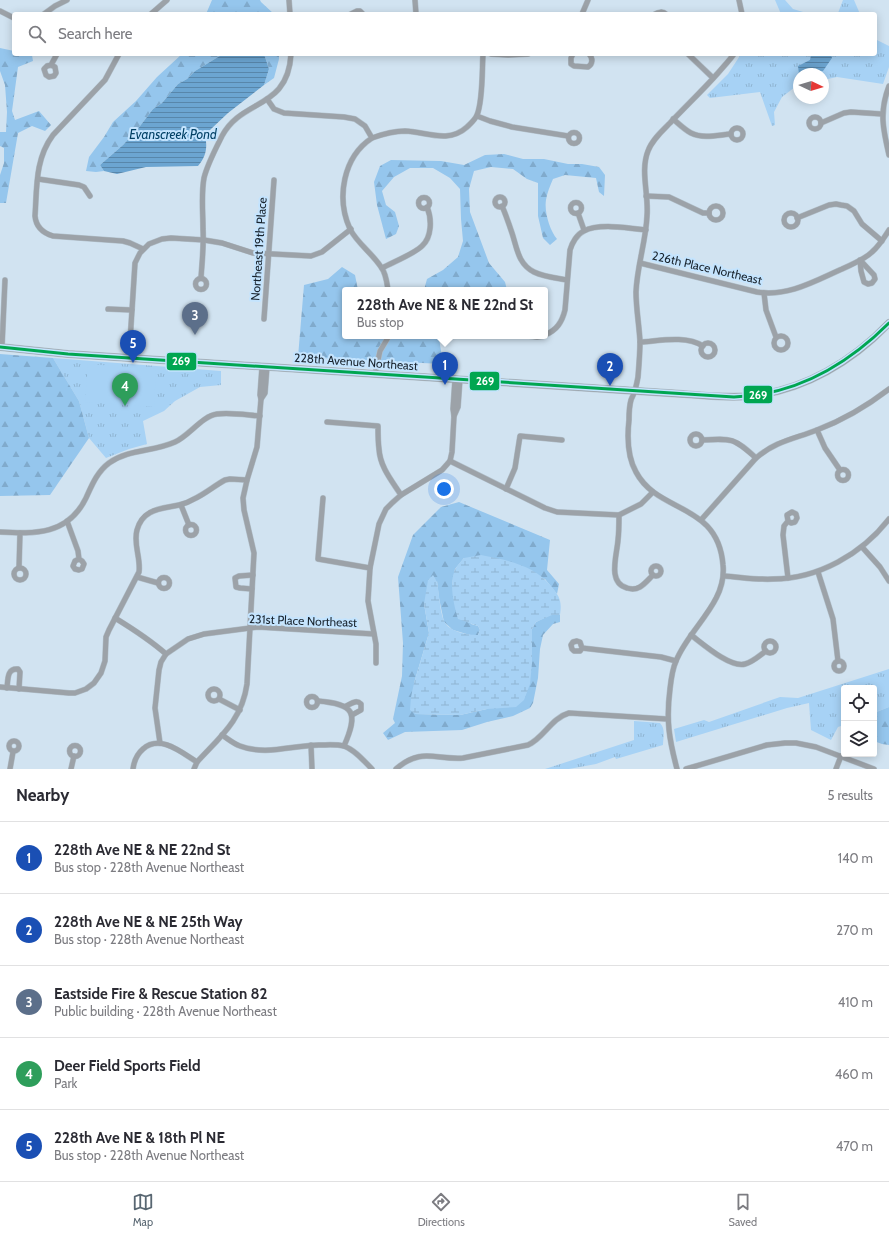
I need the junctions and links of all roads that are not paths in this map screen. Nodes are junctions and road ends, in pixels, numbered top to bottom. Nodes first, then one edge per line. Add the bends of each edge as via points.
1 (67, 0) edge
2 (167, 0) edge
3 (289, 0) edge
4 (415, 0) edge
5 (588, 0) edge
6 (739, 0) edge
7 (0, 11) edge
8 (47, 12) edge
9 (154, 12) edge
10 (290, 12) edge
11 (416, 12) edge
12 (583, 12) edge
13 (742, 12) edge
14 (12, 17) edge
15 (56, 56) edge
16 (117, 56) edge
17 (291, 56) edge
18 (483, 56) edge
19 (572, 56) edge
20 (590, 56) edge
21 (690, 56) edge
22 (732, 56) edge
23 (51, 65) dead end
24 (713, 78) junction
25 (889, 86) edge
26 (267, 99) junction
27 (882, 114) junction
28 (477, 116) junction
29 (673, 119) junction
30 (821, 123) dead end
31 (730, 134) dead end
32 (568, 136) dead end
33 (372, 138) junction
34 (889, 155) edge
35 (38, 179) junction
36 (274, 180) dead end
37 (90, 196) dead end
38 (646, 196) junction
39 (502, 206) dead end
40 (427, 207) dead end
41 (578, 213) dead end
42 (709, 213) dead end
43 (797, 218) dead end
44 (350, 229) junction
45 (584, 230) junction
46 (646, 230) junction
47 (889, 230) edge
48 (204, 240) junction
49 (882, 241) junction
50 (143, 249) junction
51 (268, 254) junction
52 (640, 262) junction
53 (382, 268) junction
54 (202, 278) dead end
55 (5, 280) dead end
56 (567, 280) junction
57 (387, 287) edge
58 (764, 293) junction
59 (108, 309) dead end
60 (132, 310) junction
61 (264, 319) dead end
62 (889, 323) edge
63 (548, 333) edge
64 (776, 338) dead end
65 (387, 339) edge
66 (640, 342) junction
67 (703, 346) dead end
68 (1, 347) edge
69 (129, 357) junction
70 (264, 367) junction
71 (375, 374) junction
72 (457, 379) junction
73 (889, 389) edge
74 (635, 391) junction
75 (260, 416) junction
76 (327, 422) dead end
77 (817, 430) junction
78 (562, 440) dead end
79 (702, 440) dead end
80 (756, 458) junction
81 (450, 462) junction
82 (840, 470) dead end
83 (247, 480) junction
84 (506, 489) junction
85 (653, 492) junction
86 (401, 495) junction
87 (323, 498) dead end
88 (181, 505) junction
89 (619, 515) junction
90 (889, 519) edge
91 (701, 520) junction
92 (68, 521) junction
93 (788, 521) dead end
94 (189, 525) dead end
95 (0, 532) edge
96 (20, 533) junction
97 (862, 547) junction
98 (79, 559) dead end
99 (20, 568) dead end
100 (370, 568) junction
101 (818, 572) junction
102 (253, 575) junction
103 (653, 575) dead end
104 (724, 576) junction
105 (138, 577) junction
106 (788, 578) junction
107 (889, 581) edge
108 (158, 583) dead end
109 (252, 589) junction
110 (115, 618) junction
111 (249, 628) junction
112 (374, 634) junction
113 (691, 635) junction
114 (582, 648) dead end
115 (766, 650) dead end
116 (166, 654) junction
117 (676, 661) junction
118 (838, 661) dead end
119 (376, 662) dead end
120 (0, 687) edge
121 (7, 688) junction
122 (19, 689) junction
123 (219, 699) dead end
124 (318, 701) dead end
125 (346, 706) junction
126 (240, 710) junction
127 (352, 715) junction
128 (667, 719) junction
129 (222, 735) junction
130 (160, 743) junction
131 (311, 745) junction
132 (344, 746) junction
133 (13, 752) dead end
134 (74, 756) dead end
135 (841, 756) joint
136 (844, 757) edge
137 (197, 762) junction
138 (10, 769) edge
139 (71, 769) edge
140 (133, 769) edge
141 (194, 769) edge
142 (312, 769) edge
143 (372, 769) edge
144 (396, 769) edge
145 (677, 769) edge
146 (686, 769) edge
147 (836, 769) edge
148 (874, 769) edge

1 - 8 street
2 - 9 street
3 - 10 street
4 - 11 street
5 - 12 street
6 - 13 street
7 - 14 street
15 - 23 street
16 - 35 street via 105,80 47,143 40,162
17 - 26 street via 286,79
18 - 28 street
19 - 20 street via 571,64 588,67 592,63
21 - 24 street
22 - 24 street
24 - 29 street
25 - 27 street
26 - 33 street via 274,109 284,113 355,119 365,126
26 - 48 street via 231,123 222,136 205,174 202,188
27 - 30 street via 844,112
27 - 34 street
28 - 32 street via 512,127
28 - 33 street via 462,131 450,136 400,131
29 - 31 street via 687,131 697,135
29 - 38 street via 655,138 648,152 645,168
33 - 44 street via 356,152 345,179 345,211
35 - 37 street via 79,185 84,187
35 - 50 street via 35,216 36,222 47,234 124,241
36 - 51 street, Northeast 19th Place
38 - 42 street via 669,197 703,213
38 - 46 street
39 - 56 street via 518,256 526,267 547,277
40 - 53 street via 430,231 426,243
41 - 45 street
43 - 49 street via 828,205 847,206 854,211 862,224
44 - 51 street via 317,255
44 - 53 street
45 - 46 street via 607,227
45 - 56 street via 570,250
46 - 52 street
47 - 49 street, 226th Place Northeast
48 - 50 street via 162,239
48 - 51 street via 230,245 248,252
48 - 54 street
49 - 58 street, 226th Place Northeast via 860,260 798,288
50 - 60 street via 136,263
51 - 61 street, Northeast 19th Place
52 - 58 street, 226th Place Northeast
52 - 66 street via 636,293
53 - 57 street
55 - 68 street
56 - 63 street via 565,310 560,324
58 - 64 street via 766,310
59 - 60 street
60 - 69 street
62 - 74 main road, 228th Avenue Northeast via 858,352 826,372 805,382 768,393 712,396
65 - 71 street via 380,351
66 - 67 street via 677,340
66 - 74 street
68 - 69 main road, 228th Avenue Northeast
69 - 70 main road, 228th Avenue Northeast
70 - 71 main road, 228th Avenue Northeast
70 - 75 street via 265,393 261,399
71 - 72 main road, 228th Avenue Northeast
72 - 74 main road, 228th Avenue Northeast
72 - 81 street
73 - 77 street via 868,405
74 - 85 street via 629,408 629,456 638,476
75 - 83 street via 257,447
75 - 92 street via 217,414 207,418 176,442 126,454 108,463 95,478 84,503
76 - 86 street via 378,426 381,459 388,476
77 - 80 street via 777,444
77 - 82 street via 825,448
78 - 84 street via 520,436 515,468
79 - 80 street via 730,439
80 - 91 street
81 - 84 street
81 - 86 street via 442,470
83 - 88 street via 225,480
83 - 102 street via 244,503 254,553
84 - 89 street via 552,510
85 - 89 street via 641,504
85 - 91 street
86 - 100 street via 382,516
87 - 100 street via 318,559
88 - 94 street
88 - 105 street via 157,509 146,515 141,522 136,537 140,562
89 - 103 street via 614,565 616,580 623,587 634,589 644,585
90 - 97 street
91 - 104 street via 719,544
92 - 96 street via 44,532
92 - 98 street
93 - 106 street via 783,534
95 - 96 street
96 - 99 street
97 - 101 street
97 - 107 street
100 - 112 street via 368,602
101 - 106 street
101 - 118 street via 833,619
102 - 109 street
102 - 109 street via 235,578 236,587
104 - 106 street
104 - 113 street via 714,603
105 - 108 street
105 - 110 street
109 - 111 street
110 - 116 street
110 - 122 street via 106,637 103,667 98,679 86,690 75,693
111 - 112 street, 231st Place Northeast
111 - 116 street, 231st Place Northeast via 194,637
111 - 126 street via 247,684
112 - 119 street
113 - 115 street via 736,664 751,662
113 - 117 street
114 - 117 street
116 - 130 street via 159,670 155,708
117 - 128 street
120 - 121 street
121 - 122 street
121 - 122 street via 9,672 18,669
123 - 126 street
124 - 125 street
125 - 127 street
125 - 127 street via 356,702 361,704 361,710
126 - 129 street
127 - 132 street
128 - 144 street via 569,713 556,720 528,745 463,758 418,756 410,758
128 - 145 street
129 - 131 street via 239,746 250,749 268,750
129 - 137 street
130 - 137 street
130 - 140 street via 143,749 134,760
131 - 132 street
131 - 142 street
132 - 143 street via 355,752
133 - 138 street
134 - 139 street
135 - 146 street via 806,744 785,743 767,745
135 - 147 street
136 - 148 street
137 - 141 street

